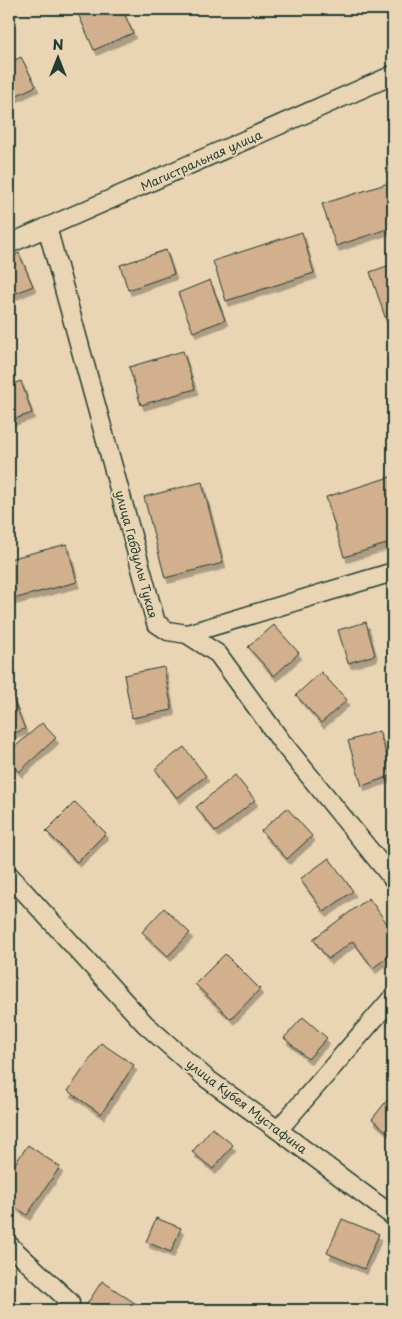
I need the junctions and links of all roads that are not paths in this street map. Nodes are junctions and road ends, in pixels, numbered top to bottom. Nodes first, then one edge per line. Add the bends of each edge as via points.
1 (393, 75) edge
2 (47, 227) junction
3 (9, 244) edge
4 (393, 572) edge
5 (187, 634) junction
6 (9, 875) edge
7 (393, 879) edge
8 (393, 998) edge
9 (278, 1130) junction
10 (393, 1216) edge
11 (9, 1245) edge
12 (70, 1302) dead end

1 - 2 street, Магистральная улица
2 - 3 street, Магистральная улица
2 - 5 street, улица Габдуллы Тукая via 156,624 168,631
4 - 5 street
5 - 7 street, улица Габдуллы Тукая via 218,654 281,741
6 - 9 street, улица Кубея Мустафина via 145,1024 206,1078
8 - 9 street
9 - 10 street, улица Кубея Мустафина
11 - 12 street

